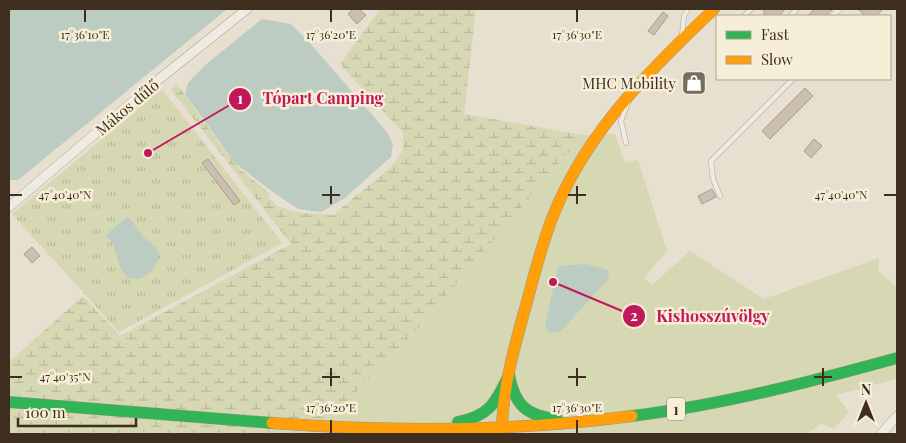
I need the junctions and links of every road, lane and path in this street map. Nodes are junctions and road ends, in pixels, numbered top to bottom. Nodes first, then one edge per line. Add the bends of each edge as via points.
1 (247, 9) edge
2 (688, 9) edge
3 (714, 9) edge
4 (681, 41) junction
5 (792, 80) edge
6 (631, 93) junction
7 (626, 144) dead end
8 (720, 196) dead end
9 (9, 207) edge
10 (897, 358) edge
11 (509, 375) junction
12 (9, 402) edge
13 (897, 416) edge
14 (554, 422) junction
15 (502, 428) junction
16 (400, 429) junction
17 (881, 434) edge

1 - 9 street, Mákos dűlő
2 - 4 lane
3 - 4 main road
4 - 6 main road
5 - 8 lane via 711,161 713,179
6 - 7 lane via 621,121
6 - 11 main road via 575,170 550,222
10 - 14 main road, 1 via 744,397 608,420
11 - 14 main road via 518,404 532,415
11 - 15 main road
11 - 16 main road via 493,406 482,416
12 - 16 main road, 1 via 270,423
13 - 17 street
14 - 15 main road, 1
15 - 16 main road, 1

